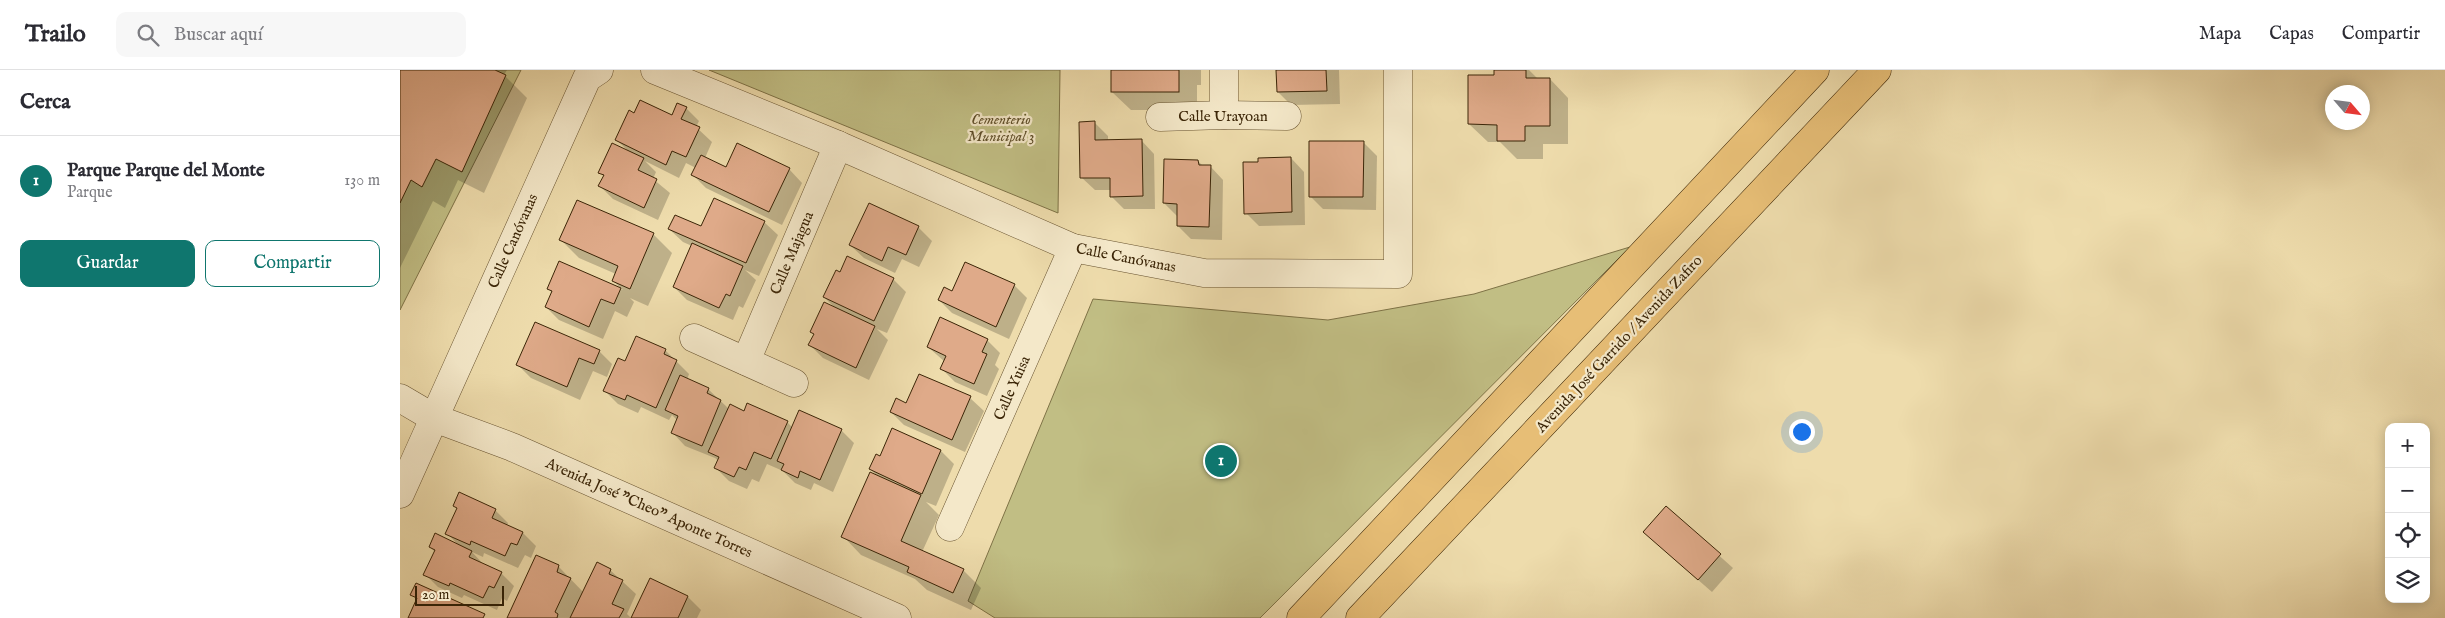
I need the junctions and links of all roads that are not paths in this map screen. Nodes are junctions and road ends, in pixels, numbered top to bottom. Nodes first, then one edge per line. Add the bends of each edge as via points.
1 (599, 70) edge
2 (655, 70) edge
3 (1224, 70) edge
4 (1398, 70) edge
5 (1815, 70) edge
6 (1877, 70) edge
7 (1224, 114) junction
8 (1287, 116) dead end
9 (1160, 117) dead end
10 (838, 145) junction
11 (1073, 248) junction
12 (694, 338) dead end
13 (746, 361) junction
14 (794, 383) dead end
15 (400, 398) edge
16 (434, 418) junction
17 (400, 494) edge
18 (950, 527) dead end
19 (897, 618) edge
20 (1301, 618) edge
21 (1360, 618) edge

1 - 16 street, Calle Canóvanas via 587,78
2 - 10 street, Calle Canóvanas
3 - 7 street
4 - 11 street, Calle Canóvanas via 1398,274 1204,273
5 - 20 main road
6 - 21 main road, Avenida José Garrido / Avenida Zafiro
7 - 8 street, Calle Urayoan
7 - 9 street, Calle Urayoan
10 - 11 street, Calle Canóvanas
10 - 13 street, Calle Majagua
11 - 18 street, Calle Yuisa
12 - 13 street
13 - 14 street
15 - 16 street, Avenida José "Cheo" Aponte Torres
16 - 17 street, Calle Canóvanas
16 - 19 street, Avenida José "Cheo" Aponte Torres via 512,447

